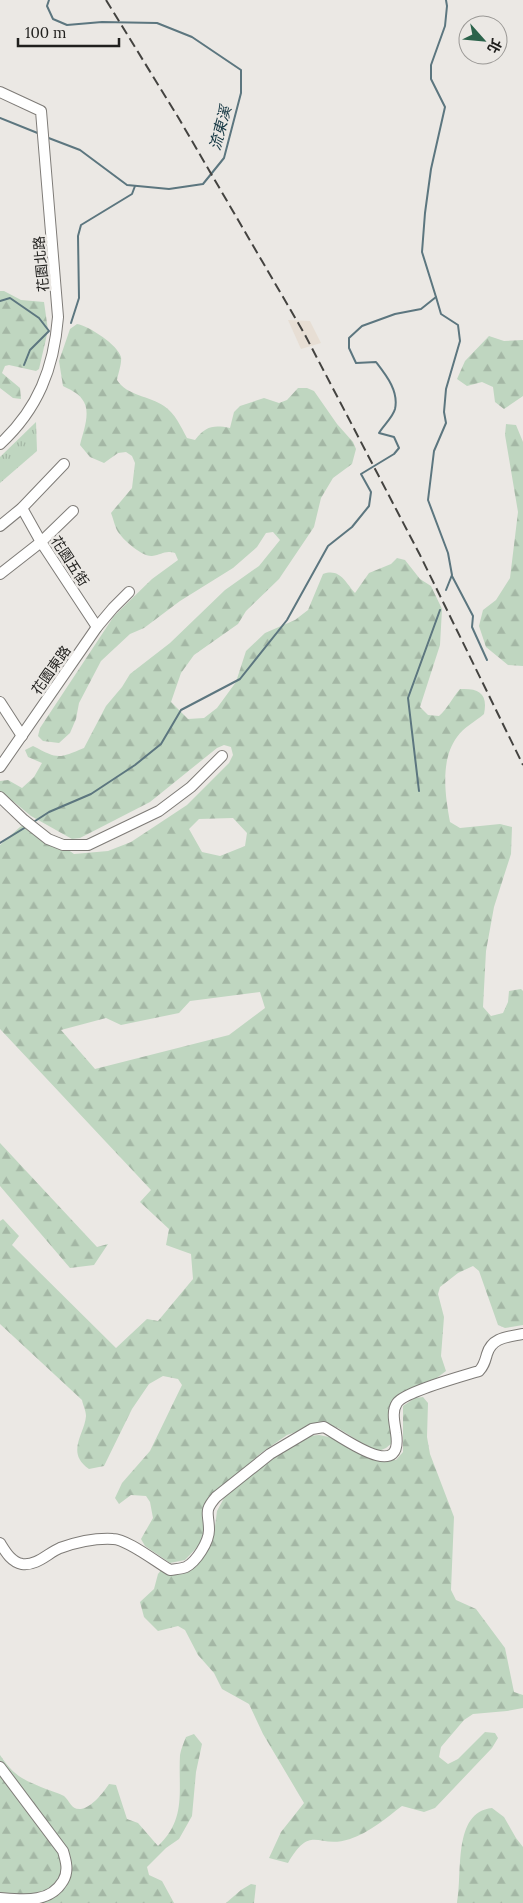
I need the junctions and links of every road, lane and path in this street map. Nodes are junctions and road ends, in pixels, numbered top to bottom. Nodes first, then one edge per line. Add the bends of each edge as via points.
1 (0, 92) edge
2 (0, 444) edge
3 (64, 464) dead end
4 (22, 508) junction
5 (73, 511) dead end
6 (0, 526) edge
7 (42, 542) junction
8 (0, 574) edge
9 (129, 592) dead end
10 (98, 627) junction
11 (0, 702) edge
12 (22, 736) junction
13 (222, 756) dead end
14 (0, 767) edge
15 (0, 797) edge
16 (523, 1334) edge
17 (0, 1543) edge
18 (0, 1767) edge
19 (0, 1898) edge

1 - 2 street, 花園北路 via 41,112 58,317 56,339 44,383 22,421
3 - 4 street
4 - 6 street
4 - 7 street, 花園五街
5 - 7 street
7 - 8 street
7 - 10 street, 花園五街
9 - 10 street, 花園東路
10 - 12 street, 花園東路
11 - 12 street
12 - 14 street, 花園東路
13 - 15 street via 159,811 88,845 63,845 48,839
16 - 17 street via 498,1339 489,1346 484,1366 479,1371 401,1399 393,1415 398,1448 395,1454 375,1456 324,1427 318,1427 270,1454 209,1506 206,1542 193,1562 186,1566 170,1570 124,1541 114,1539 83,1541 60,1548 39,1561 21,1564 13,1560
18 - 19 street via 62,1851 67,1863 65,1877 58,1890 46,1899

